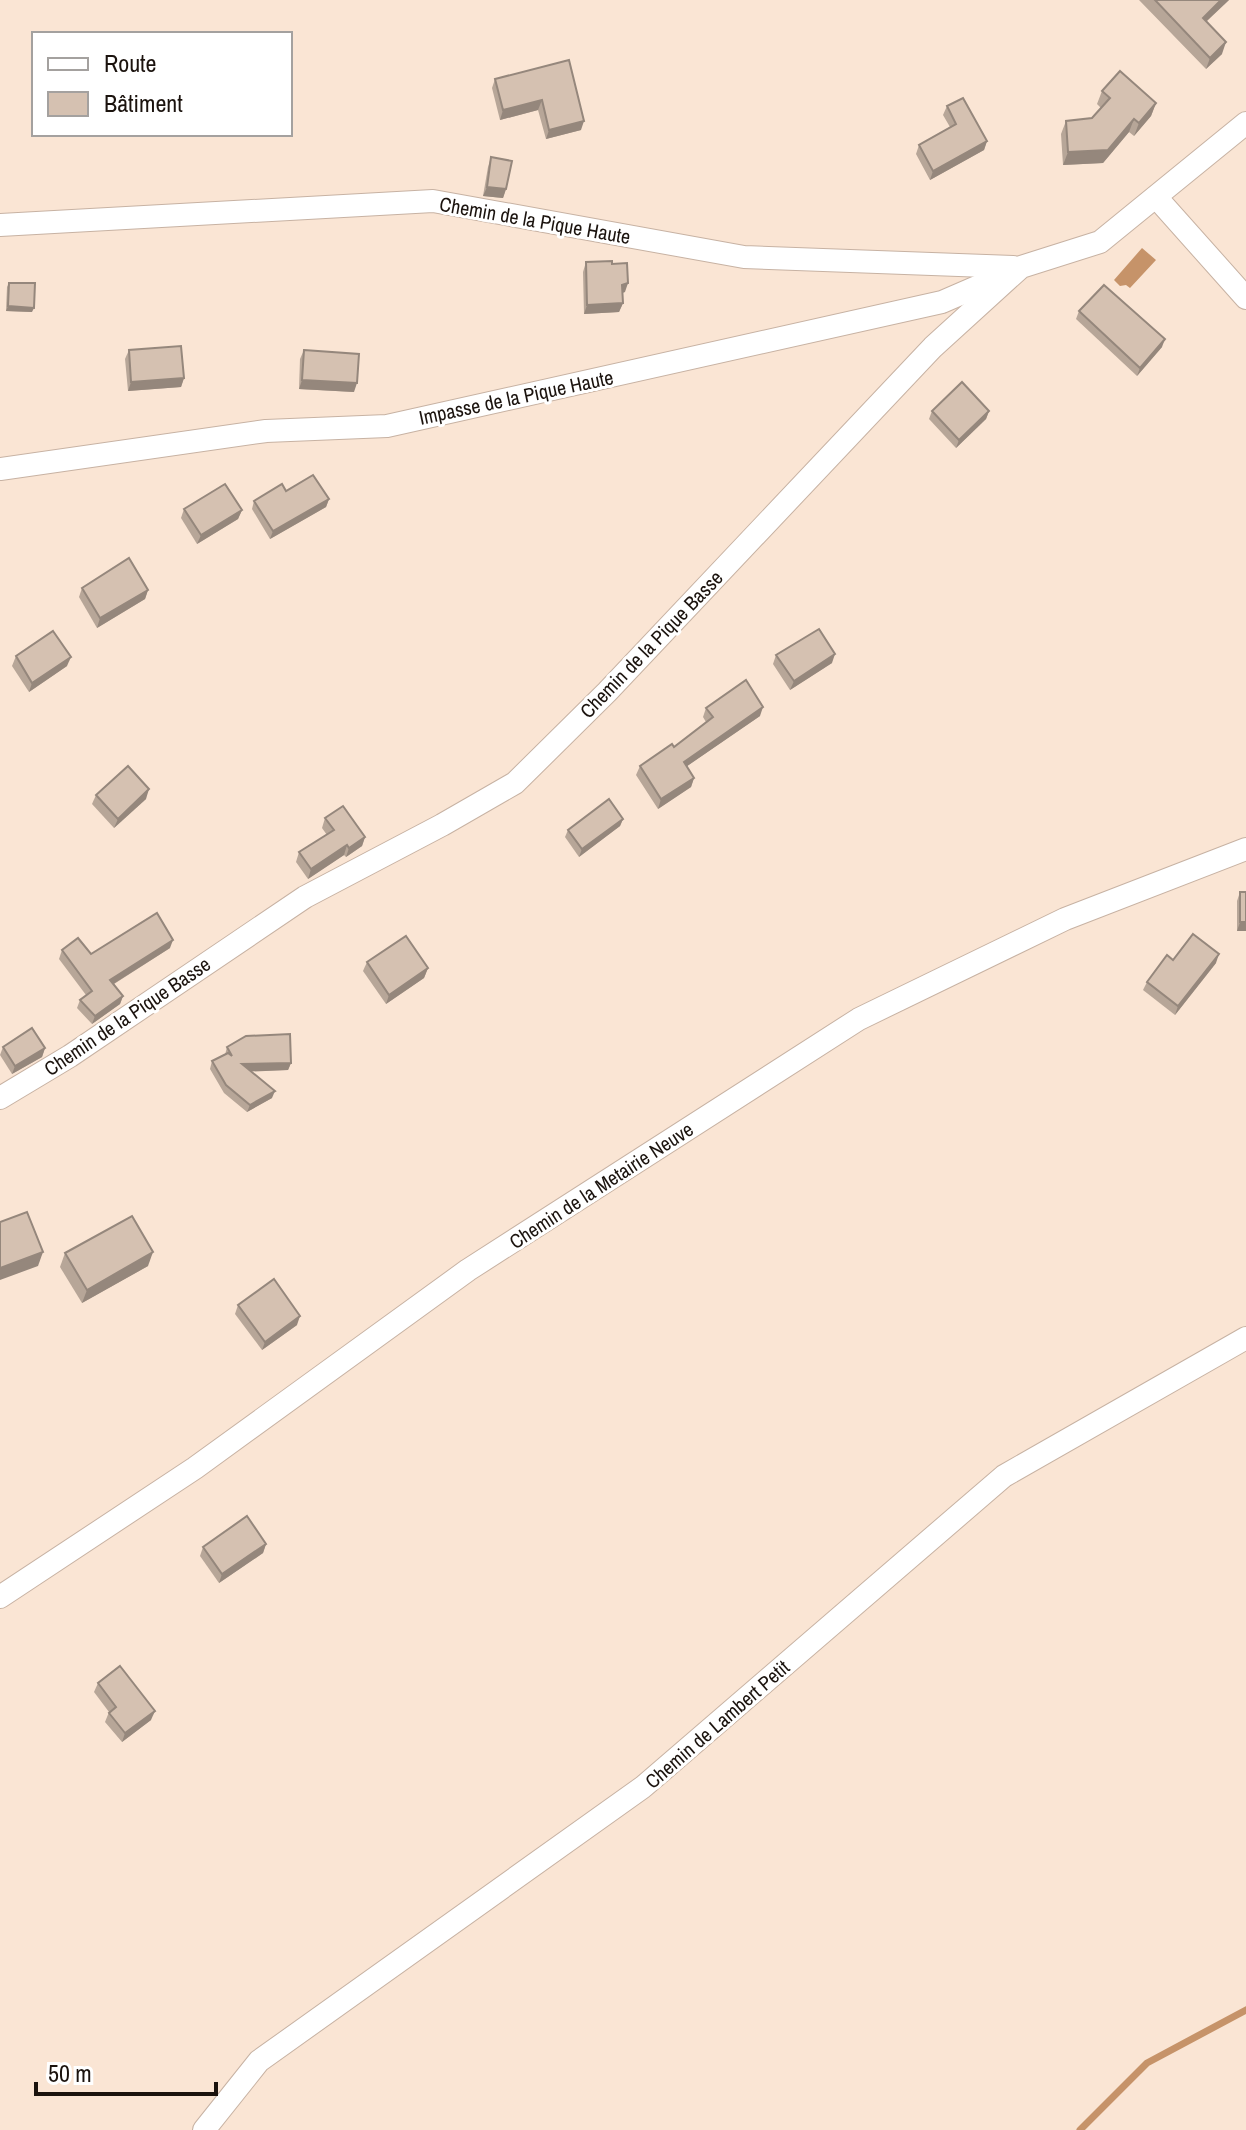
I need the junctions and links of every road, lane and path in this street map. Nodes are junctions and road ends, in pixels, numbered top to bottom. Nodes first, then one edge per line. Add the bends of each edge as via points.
1 (1246, 123) edge
2 (1156, 197) junction
3 (0, 225) edge
4 (1021, 267) junction
5 (1246, 298) edge
6 (0, 469) edge
7 (1246, 849) edge
8 (0, 1098) edge
9 (1246, 1338) edge
10 (0, 1597) edge
11 (204, 2130) edge

1 - 2 street, Chemin de la Pique Basse
2 - 4 street, Chemin de la Pique Basse via 1100,242
2 - 5 street
3 - 4 street, Chemin de la Pique Haute via 433,201 744,257
4 - 6 street, Impasse de la Pique Haute via 942,302 387,426 266,431
4 - 8 street, Chemin de la Pique Basse via 933,347 515,783 305,897
7 - 10 street, Chemin de la Metairie Neuve via 1065,919 859,1019 468,1270 195,1468
9 - 11 street, Chemin de Lambert Petit via 1004,1476 643,1787 259,2061

